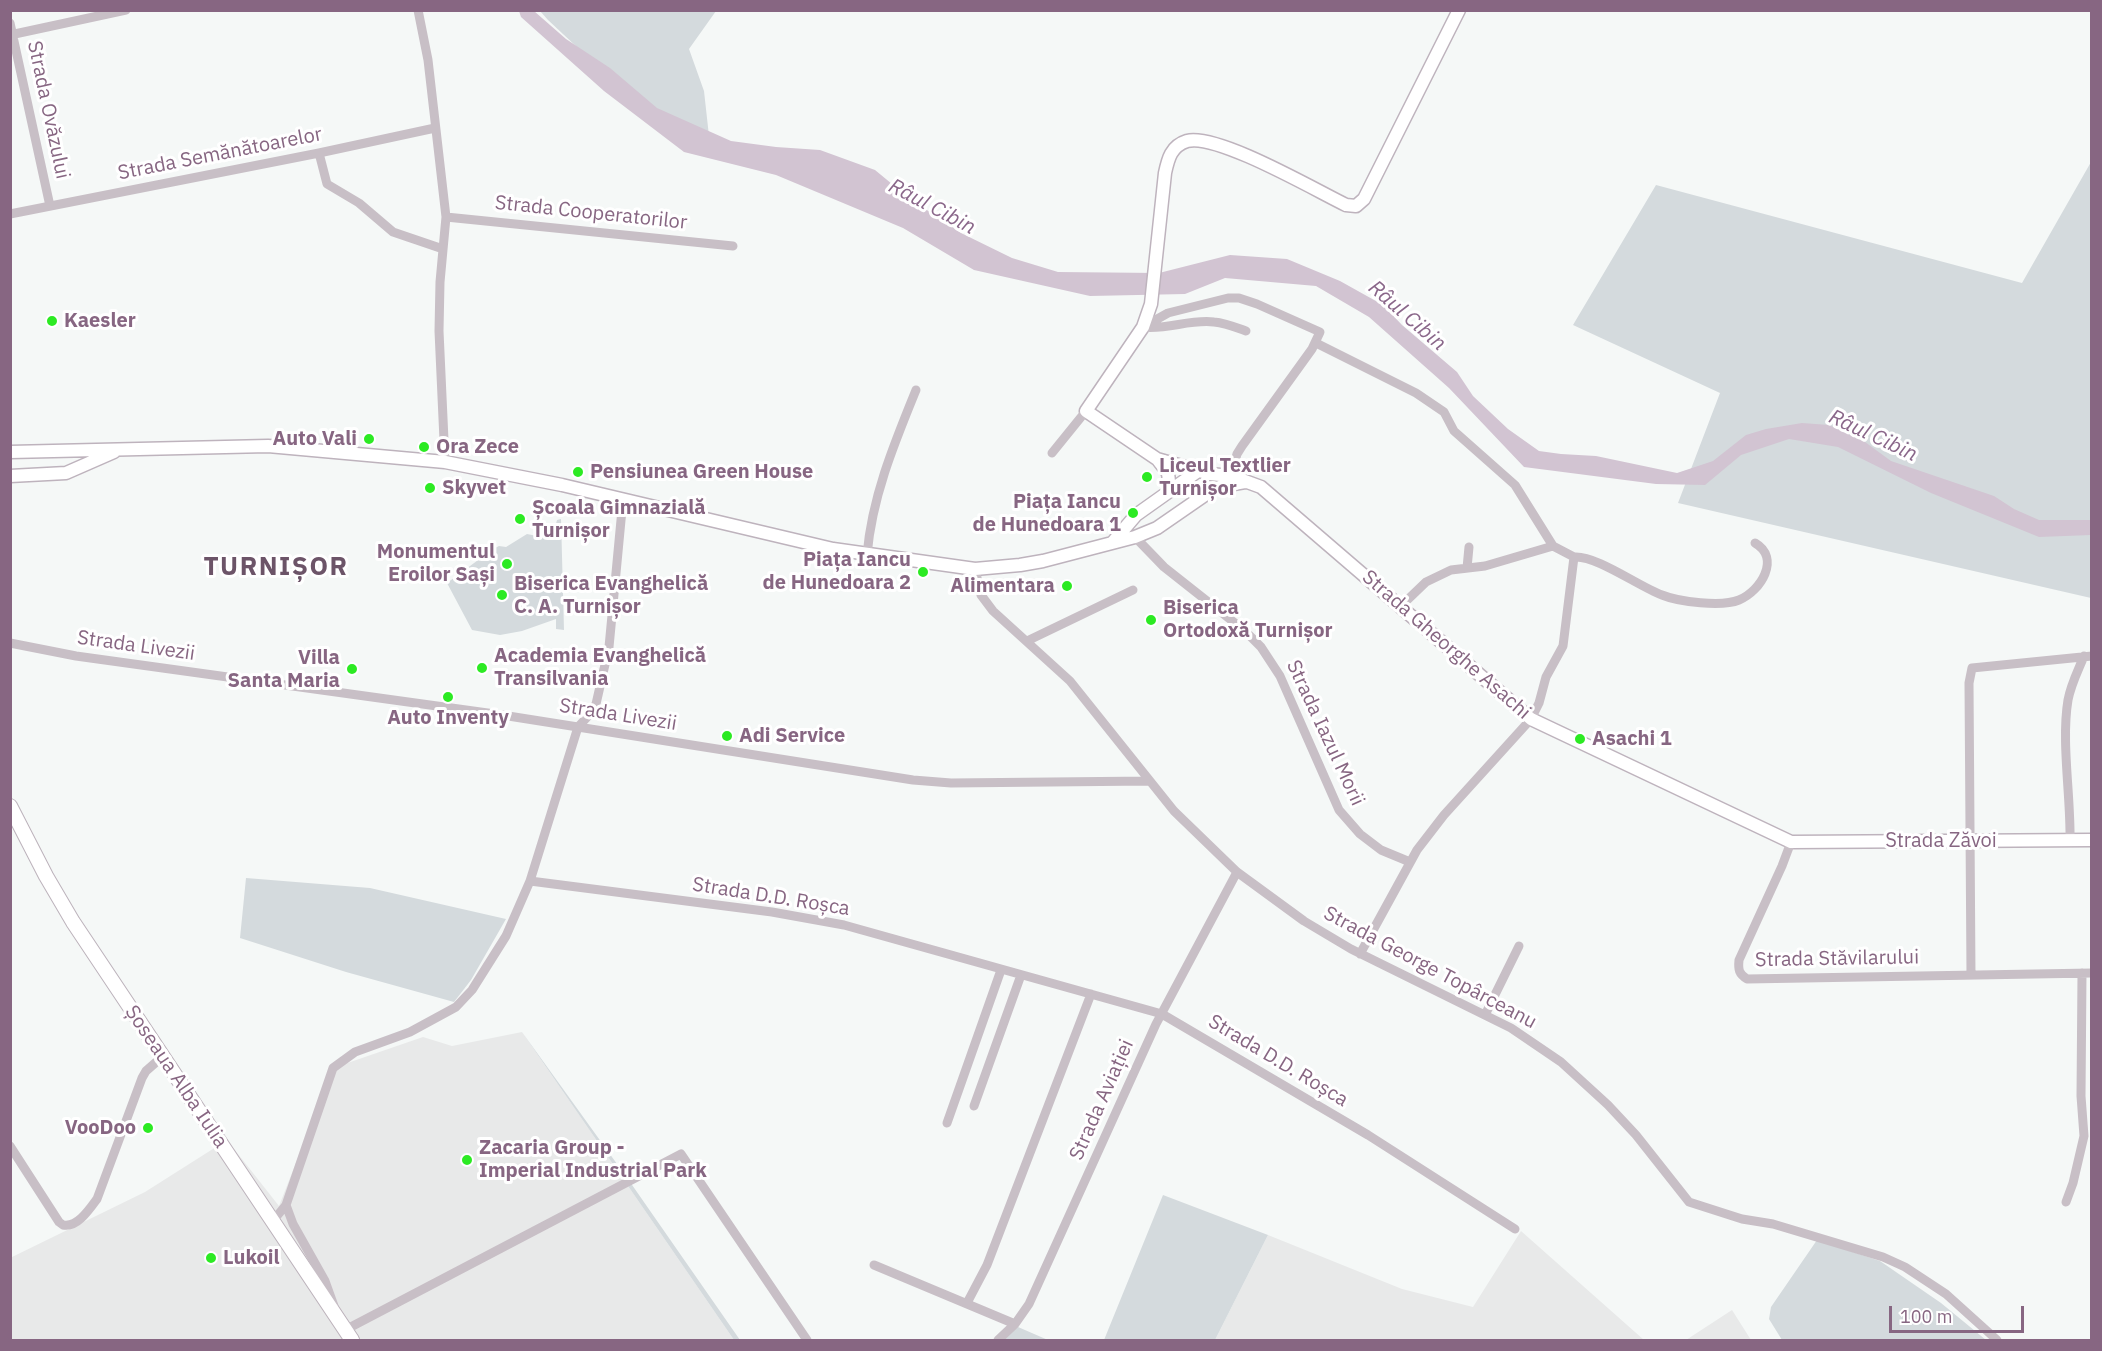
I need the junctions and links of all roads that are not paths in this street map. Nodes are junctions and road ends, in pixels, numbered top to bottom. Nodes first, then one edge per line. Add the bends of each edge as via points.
1 (126, 10) edge
2 (418, 10) edge
3 (1459, 10) edge
4 (10, 22) edge
5 (12, 35) edge
6 (435, 128) junction
7 (319, 153) junction
8 (50, 206) junction
9 (10, 214) edge
10 (446, 217) junction
11 (733, 246) dead end
12 (443, 249) junction
13 (1206, 302) junction
14 (1212, 321) junction
15 (1143, 327) junction
16 (1246, 331) dead end
17 (1316, 343) junction
18 (916, 390) dead end
19 (1086, 411) junction
20 (117, 450) junction
21 (10, 452) edge
22 (1052, 453) dead end
23 (1157, 459) junction
24 (445, 462) junction
25 (1198, 471) junction
26 (10, 476) edge
27 (1231, 476) junction
28 (1250, 482) junction
29 (1170, 490) junction
30 (623, 499) junction
31 (1135, 537) junction
32 (1113, 543) junction
33 (1755, 543) dead end
34 (1553, 546) junction
35 (1469, 547) dead end
36 (867, 555) junction
37 (1574, 557) junction
38 (1467, 568) junction
39 (975, 569) junction
40 (1133, 590) dead end
41 (1401, 606) junction
42 (1027, 641) junction
43 (10, 643) edge
44 (2088, 656) edge
45 (1531, 719) junction
46 (579, 727) junction
47 (1150, 781) junction
48 (10, 806) edge
49 (2070, 840) junction
50 (2091, 840) edge
51 (1972, 841) junction
52 (1791, 842) junction
53 (1410, 862) junction
54 (1237, 872) junction
55 (530, 881) junction
56 (1519, 946) dead end
57 (1360, 954) junction
58 (1001, 970) junction
59 (2087, 973) edge
60 (1021, 975) junction
61 (1971, 975) junction
62 (1091, 994) junction
63 (1162, 1014) junction
64 (1485, 1015) junction
65 (162, 1057) junction
66 (974, 1106) dead end
67 (947, 1123) dead end
68 (10, 1146) edge
69 (2066, 1202) dead end
70 (286, 1205) junction
71 (272, 1222) junction
72 (1515, 1229) dead end
73 (874, 1265) dead end
74 (967, 1303) junction
75 (1015, 1324) junction
76 (346, 1331) edge
77 (807, 1341) edge
78 (998, 1341) edge
79 (1997, 1341) edge

1 - 5 street
2 - 6 street
3 - 15 street via 1360,203 1352,207 1230,148 1200,140 1185,142 1172,150 1151,304
4 - 5 street, Strada Ovăzului
5 - 8 street, Strada Ovăzului
6 - 7 street, Strada Semănătoarelor
6 - 10 street
7 - 8 street, Strada Semănătoarelor
7 - 12 street via 327,184 359,203 393,232
8 - 9 street, Strada Semănătoarelor
10 - 11 street, Strada Cooperatorilor
10 - 12 street
12 - 24 street via 439,331
13 - 14 street
13 - 15 street via 1160,316
13 - 17 street via 1228,297 1257,304 1320,332
14 - 15 street
14 - 16 street
15 - 19 street
17 - 27 street via 1242,446
17 - 34 street via 1416,393 1444,412 1454,430 1515,485
18 - 36 street via 880,488
19 - 22 street
19 - 23 street
20 - 21 street
20 - 24 street via 268,446
20 - 26 street via 66,473
23 - 25 street, Strada Gheorghe Asachi
23 - 29 street via 1168,473
24 - 30 street
25 - 27 street, Strada Gheorghe Asachi
25 - 29 street
27 - 28 street, Strada Gheorghe Asachi
28 - 31 street via 1212,490 1157,528
28 - 41 street, Strada Gheorghe Asachi via 1272,495
29 - 32 street via 1136,515
30 - 36 street
30 - 46 street via 609,647 596,704
31 - 32 street
31 - 53 street, Strada Iazul Morii via 1164,567 1261,646 1280,676 1339,810 1381,850
32 - 39 street via 1043,561
33 - 37 street via 1768,562 1764,578 1750,593 1731,602 1696,602 1663,596 1591,559
34 - 37 street
34 - 38 street
35 - 38 street
36 - 39 street
37 - 45 street via 1563,646 1546,676
38 - 41 street via 1451,570 1426,582
39 - 42 street, Strada George Topârceanu via 985,602
40 - 42 street
41 - 45 street, Strada Gheorghe Asachi
42 - 47 street, Strada George Topârceanu via 1070,681
43 - 46 street, Strada Livezii via 76,656
44 - 49 street via 2072,683 2067,713
44 - 51 street via 1972,668
45 - 52 street, Strada Gheorghe Asachi
45 - 53 street via 1444,814
46 - 47 street, Strada Livezii via 914,780
46 - 55 street
47 - 54 street, Strada George Topârceanu via 1174,811
48 - 65 main road, Șoseaua Alba Iulia via 59,900
49 - 50 street, Strada Zăvoi
49 - 51 street, Strada Zăvoi
51 - 52 street, Strada Zăvoi
51 - 61 street
52 - 61 street, Strada Stăvilarului via 1739,960 1741,976 1747,979
53 - 57 street
54 - 57 street, Strada George Topârceanu via 1304,921
54 - 63 street, Strada Aviației
55 - 58 street, Strada D.D. Roșca via 834,923
55 - 70 street via 506,936 472,990 456,1007 410,1032 355,1052 333,1068
56 - 64 street
57 - 64 street, Strada George Topârceanu
58 - 60 street, Strada D.D. Roșca
58 - 67 street
59 - 61 street, Strada Stăvilarului
59 - 69 street via 2081,1096 2084,1136
60 - 62 street, Strada D.D. Roșca
60 - 66 street
62 - 63 street, Strada D.D. Roșca
62 - 74 street via 987,1265
63 - 72 street, Strada D.D. Roșca via 1368,1135
63 - 75 street, Strada Aviației via 1029,1305
64 - 79 street, Strada George Topârceanu via 1561,1062 1593,1091 1636,1135 1689,1202 1883,1257 1946,1294
65 - 68 street via 142,1078 97,1199 72,1225 59,1222
65 - 71 main road, Șoseaua Alba Iulia
70 - 71 street
70 - 76 street
71 - 76 main road, Șoseaua Alba Iulia
73 - 74 street
74 - 75 street
75 - 78 street, Strada Aviației
76 - 77 street via 681,1154

